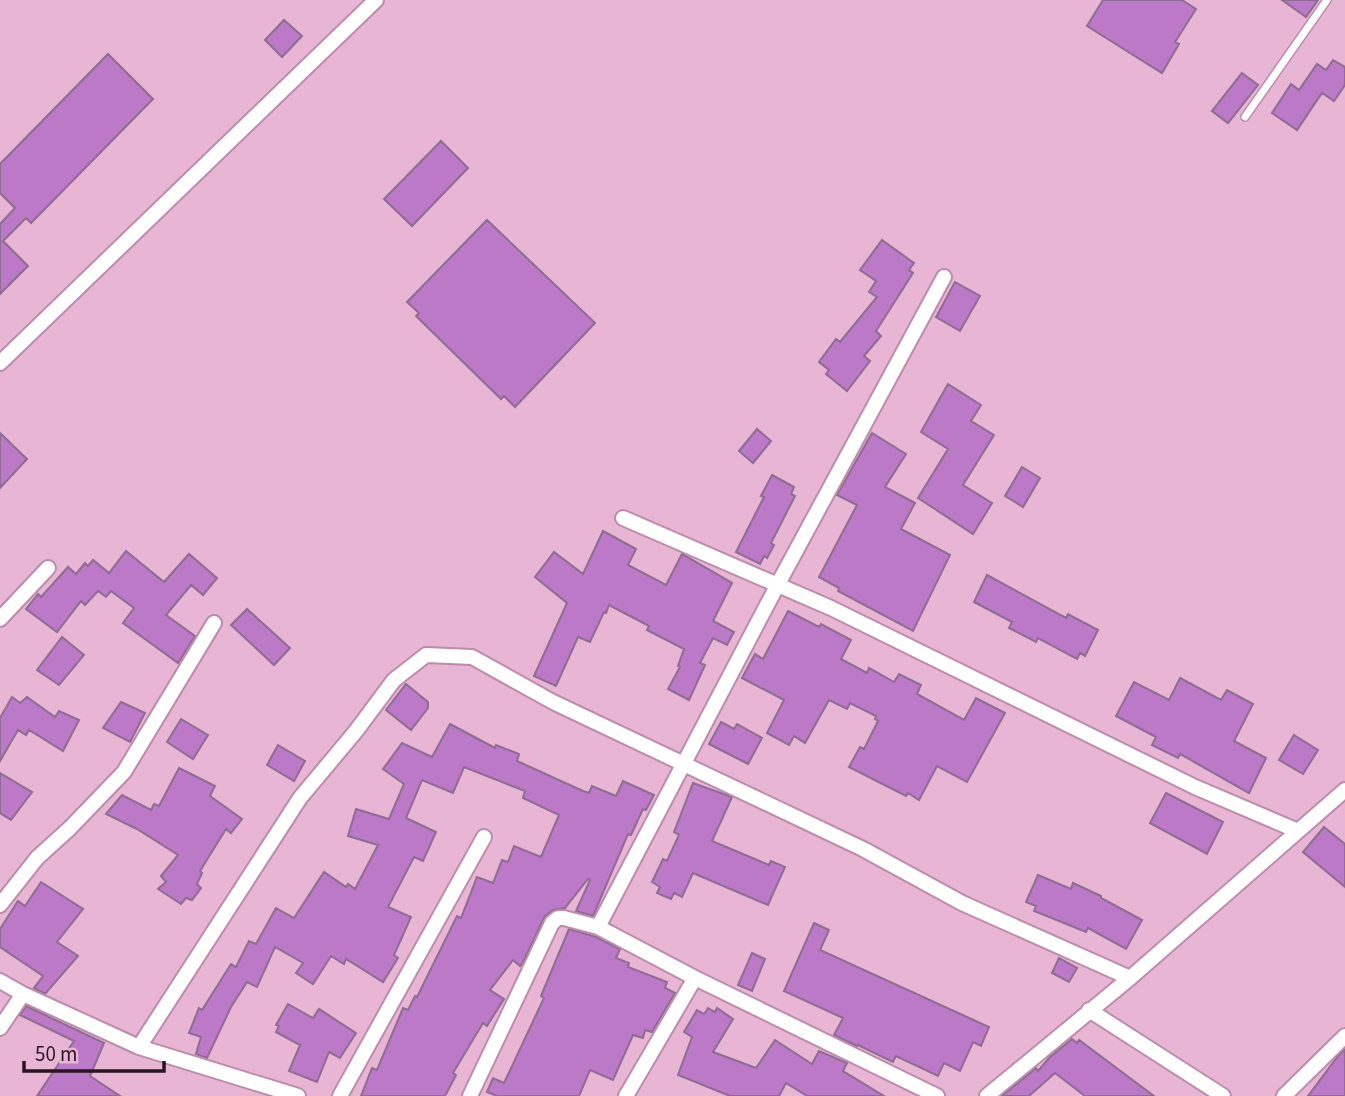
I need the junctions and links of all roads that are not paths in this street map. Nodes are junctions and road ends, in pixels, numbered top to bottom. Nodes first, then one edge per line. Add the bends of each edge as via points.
1 (376, 0) edge
2 (1327, 0) edge
3 (1245, 117) dead end
4 (944, 277) dead end
5 (0, 363) edge
6 (623, 518) dead end
7 (48, 568) dead end
8 (778, 584) junction
9 (0, 619) edge
10 (214, 623) dead end
11 (685, 764) junction
12 (1345, 790) edge
13 (1298, 831) junction
14 (484, 837) dead end
15 (0, 905) edge
16 (598, 927) junction
17 (695, 978) junction
18 (1130, 978) junction
19 (0, 981) edge
20 (23, 994) junction
21 (1089, 1010) junction
22 (0, 1028) edge
23 (1345, 1036) edge
24 (139, 1047) junction
25 (291, 1095) edge
26 (340, 1096) edge
27 (470, 1096) edge
28 (626, 1096) edge
29 (937, 1096) edge
30 (987, 1096) edge
31 (1223, 1096) edge
32 (1284, 1096) edge

1 - 5 street
2 - 3 lane
4 - 8 street
6 - 8 street
7 - 9 street
8 - 11 street
8 - 13 street via 1195,787
10 - 15 street via 124,772 37,858
11 - 16 street
11 - 18 street via 962,902
11 - 24 street via 553,702 472,657 426,655 394,680 300,798
12 - 13 street
13 - 18 street
14 - 26 street
16 - 17 street
16 - 27 street via 565,918 552,923
17 - 28 street
17 - 29 street
18 - 21 street
19 - 20 street
20 - 22 street
20 - 24 street
21 - 30 street
21 - 31 street
23 - 32 street
24 - 25 street

